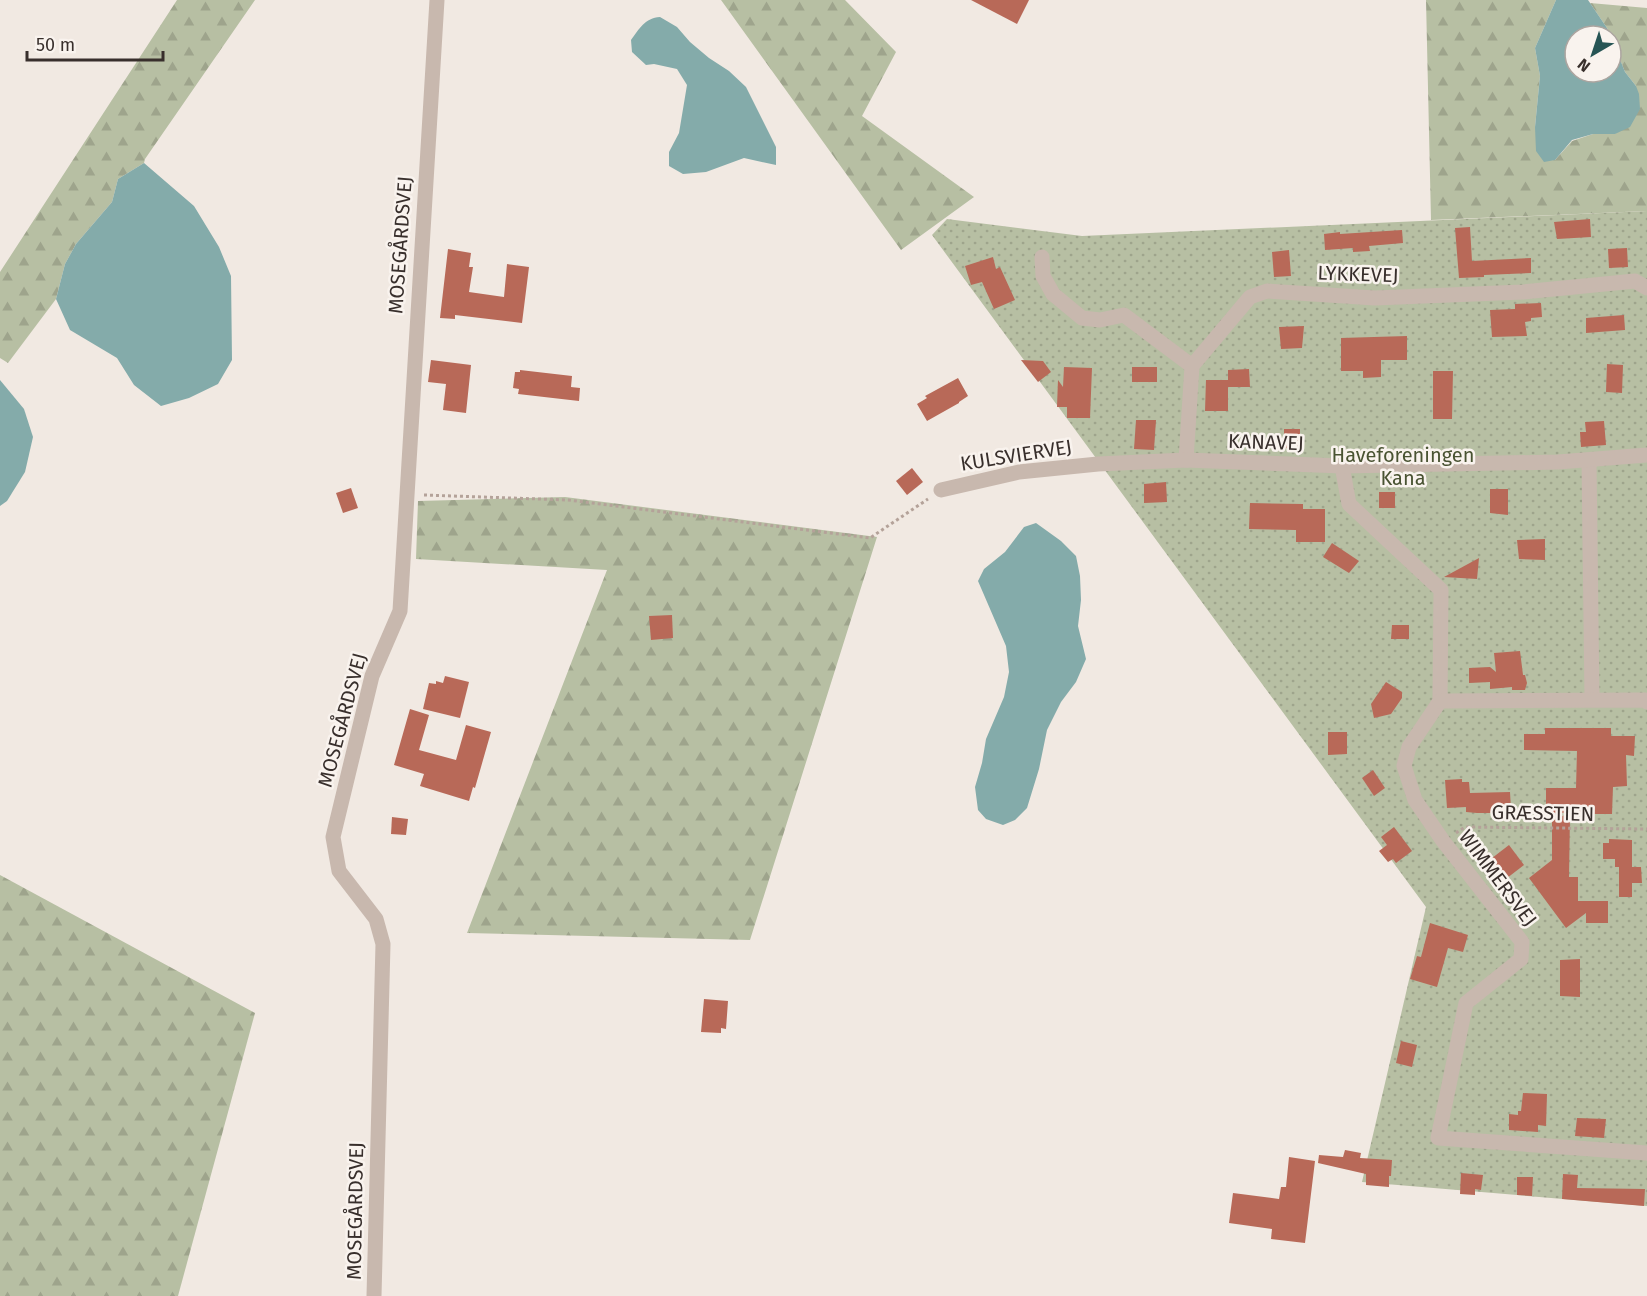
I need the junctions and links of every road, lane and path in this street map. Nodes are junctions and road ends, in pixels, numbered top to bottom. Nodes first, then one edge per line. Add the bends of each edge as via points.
1 (437, 0) edge
2 (1042, 257) dead end
3 (1647, 288) edge
4 (1192, 366) junction
5 (1647, 455) edge
6 (1186, 460) junction
7 (1588, 461) junction
8 (1098, 464) joint
9 (1342, 466) junction
10 (941, 490) joint
11 (407, 494) junction
12 (1592, 699) junction
13 (1440, 701) junction
14 (1647, 702) edge
15 (1647, 829) edge
16 (1443, 841) junction
17 (1647, 1153) edge
18 (374, 1296) edge

1 - 11 street, MOSEGÅRDSVEJ
2 - 4 street via 1043,276 1053,294 1082,318 1100,320 1124,315
3 - 4 street, LYKKEVEJ via 1635,281 1523,292 1375,298 1267,291 1250,297
4 - 6 street
5 - 7 street, KANAVEJ
6 - 8 street, KANAVEJ
6 - 9 street, KANAVEJ
7 - 9 street, KANAVEJ
7 - 12 street
8 - 10 street, KULSVIERVEJ via 1019,472
9 - 13 street via 1349,504 1441,590
10 - 11 path via 870,538 568,500
11 - 18 street, MOSEGÅRDSVEJ via 400,610 372,676 333,837 339,871 376,919 383,944
12 - 13 street
12 - 14 street
13 - 16 street, WIMMERSVEJ via 1409,747 1404,766 1415,800
15 - 16 path, GRÆSSTIEN via 1465,827
16 - 17 street, WIMMERSVEJ via 1522,942 1521,959 1466,1004 1438,1138

